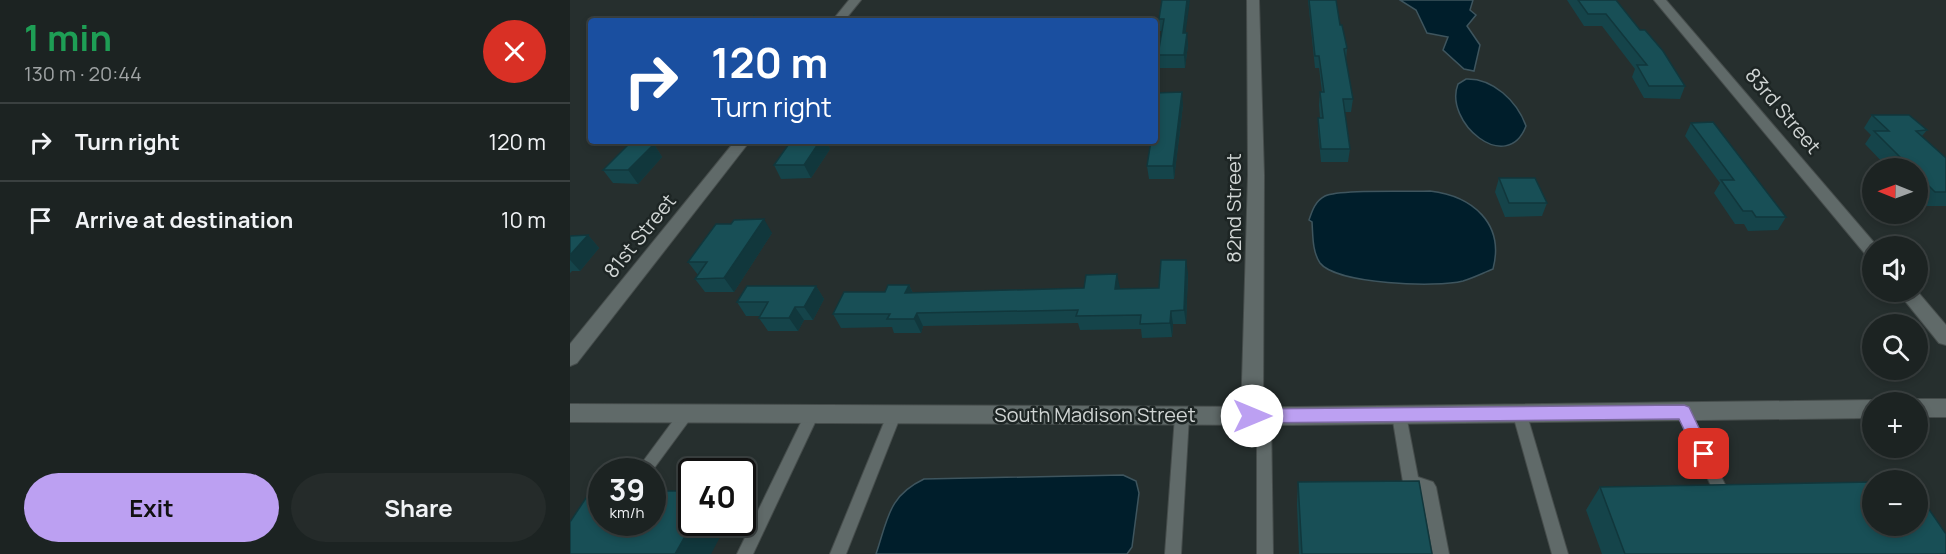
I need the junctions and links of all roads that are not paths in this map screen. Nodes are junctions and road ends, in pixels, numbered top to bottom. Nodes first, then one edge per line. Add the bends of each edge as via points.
1 (855, 0) edge
2 (1253, 0) edge
3 (1660, 0) edge
4 (840, 18) edge
5 (741, 144) edge
6 (1862, 239) edge
7 (1915, 302) edge
8 (1946, 338) edge
9 (570, 358) edge
10 (1928, 408) edge
11 (1946, 408) edge
12 (1862, 409) edge
13 (1684, 412) junction
14 (570, 413) edge
15 (686, 414) junction
16 (812, 414) junction
17 (1520, 414) junction
18 (894, 415) junction
19 (1399, 415) junction
20 (1182, 416) junction
21 (1258, 416) junction
22 (654, 458) edge
23 (1723, 496) edge
24 (745, 554) edge
25 (838, 554) edge
26 (1173, 554) edge
27 (1265, 554) edge
28 (1441, 554) edge
29 (1560, 554) edge

1 - 4 street
2 - 21 street, 82nd Street
3 - 6 street, 83rd Street
5 - 9 street, 81st Street
7 - 8 street
10 - 11 street
12 - 13 street, South Madison Street
13 - 17 street, South Madison Street
13 - 23 lane
14 - 15 street, South Madison Street
15 - 16 street, South Madison Street
15 - 22 lane
16 - 18 street, South Madison Street
16 - 24 lane
17 - 19 street, South Madison Street
17 - 29 lane
18 - 20 street, South Madison Street
18 - 25 lane
19 - 21 street, South Madison Street
19 - 28 lane via 1411,483 1428,487
20 - 21 street, South Madison Street
20 - 26 lane
21 - 27 lane

